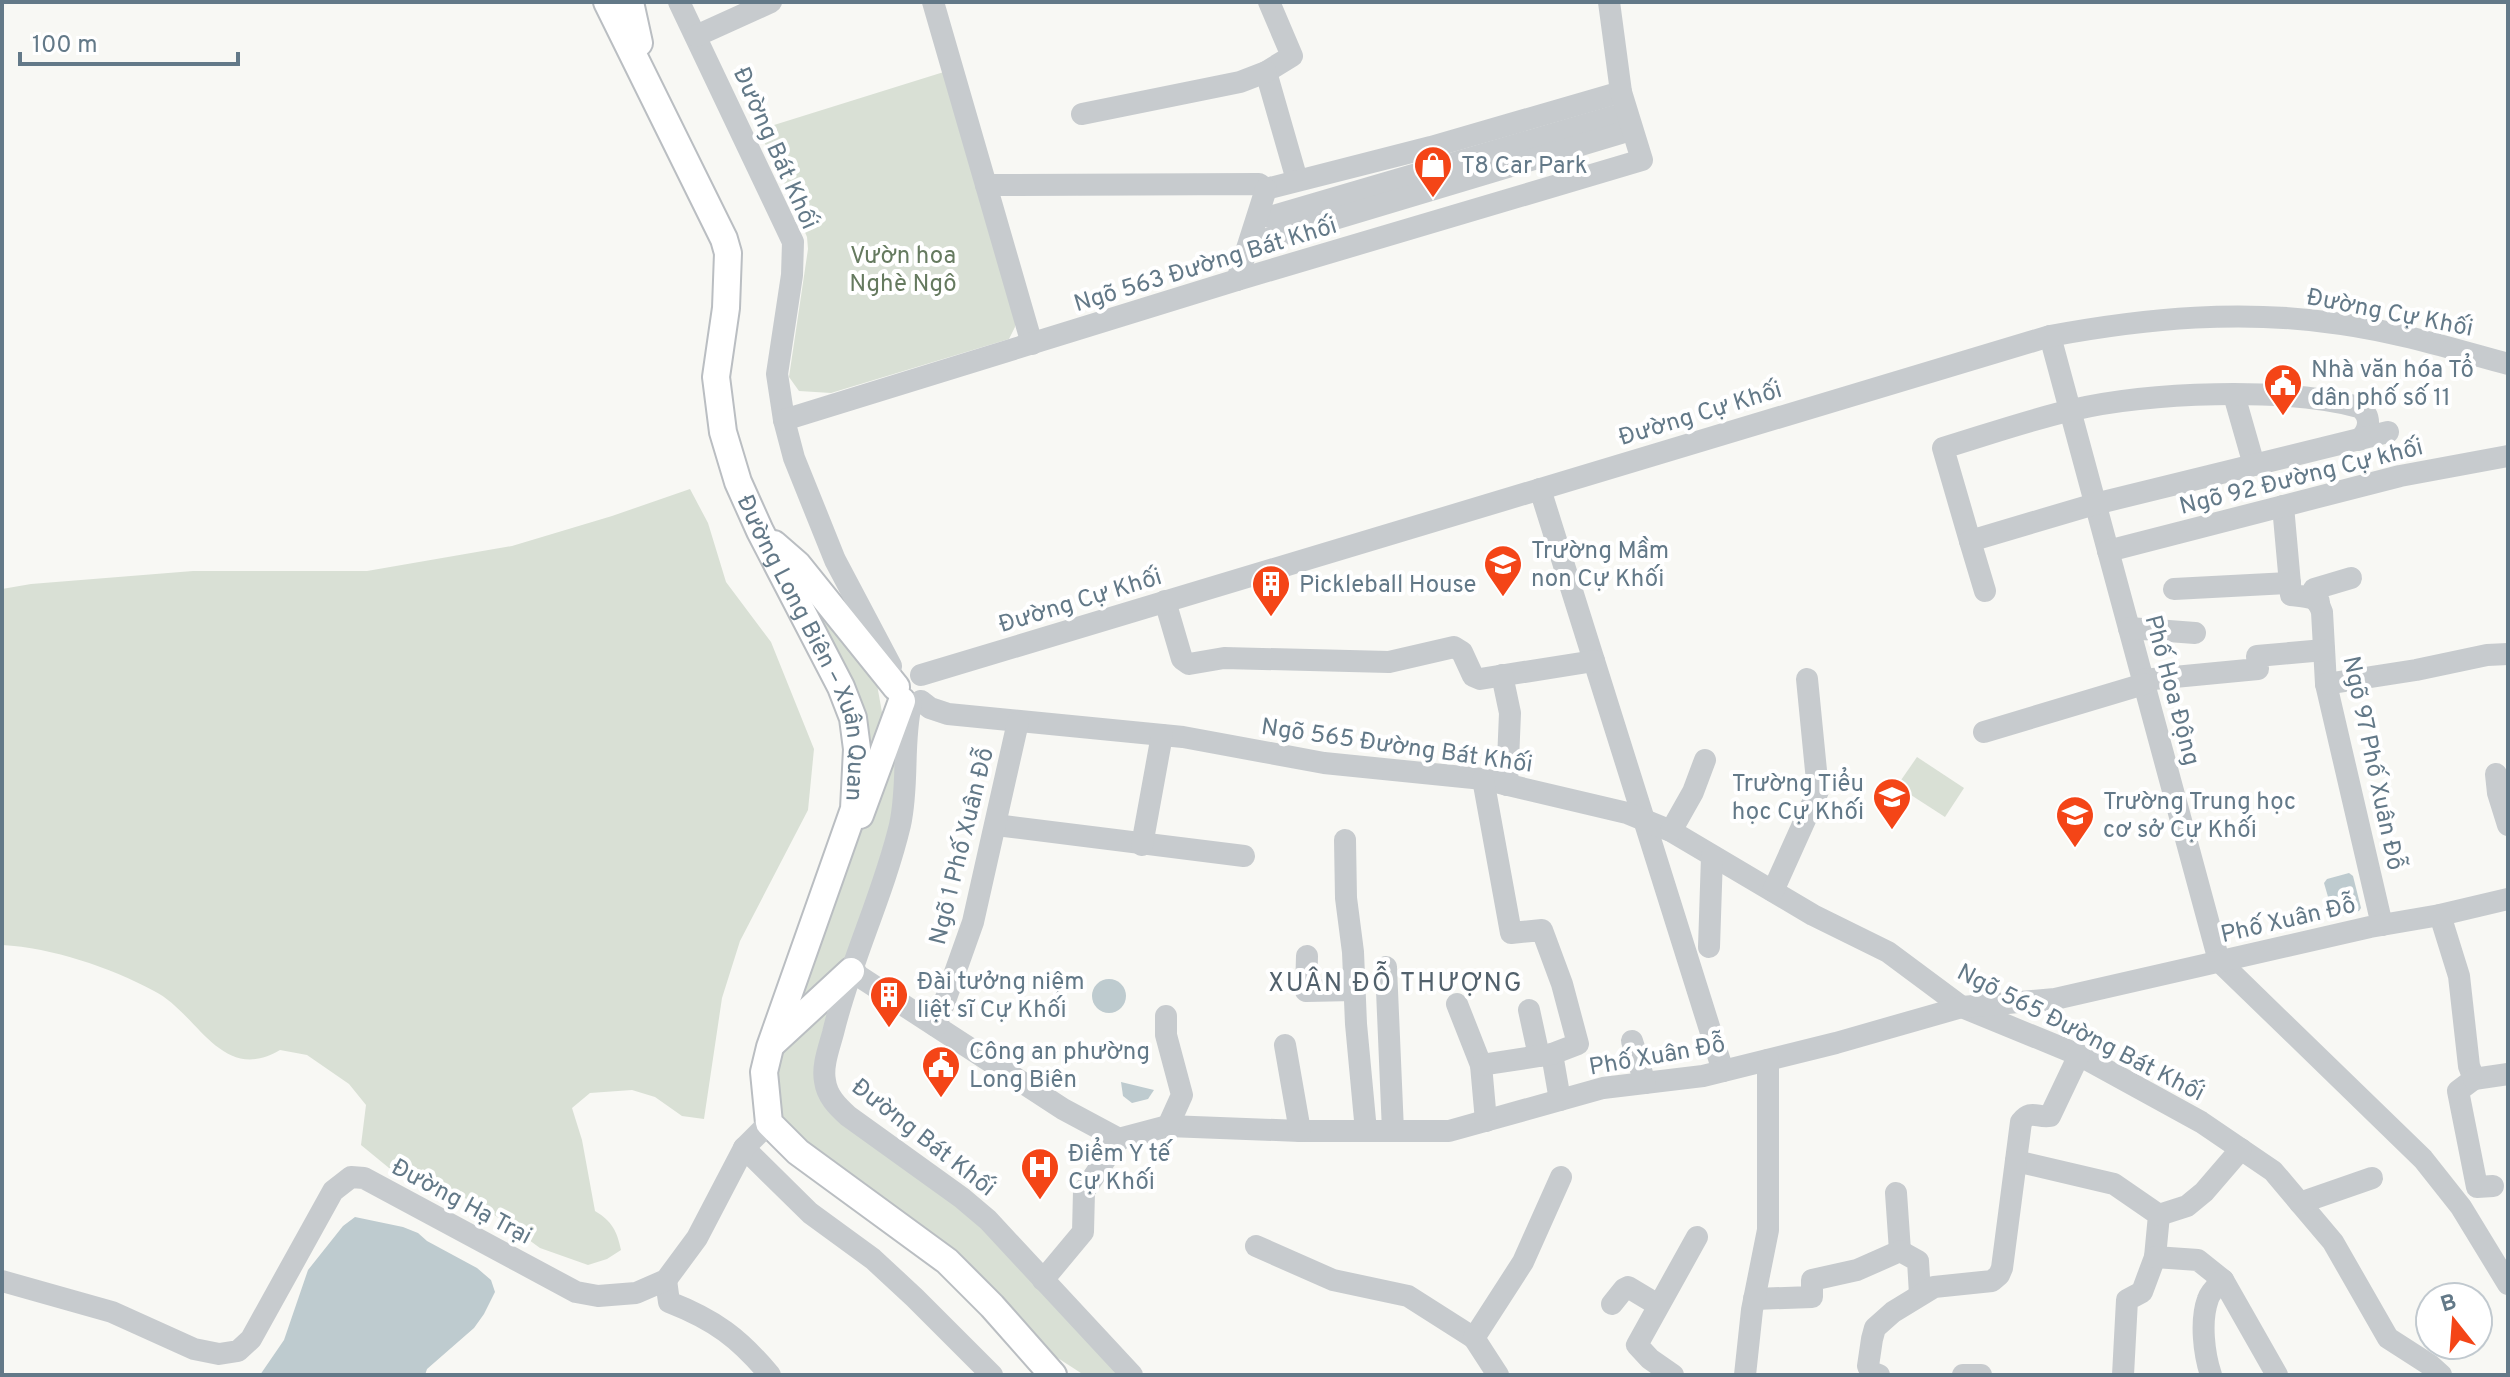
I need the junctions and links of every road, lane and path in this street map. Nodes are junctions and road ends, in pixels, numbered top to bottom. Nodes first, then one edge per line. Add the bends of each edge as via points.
1 (607, 2) edge
2 (630, 2) edge
3 (679, 2) edge
4 (771, 2) edge
5 (933, 2) edge
6 (1269, 2) edge
7 (1609, 2) edge
8 (696, 36) junction
9 (1266, 72) junction
10 (646, 78) junction
11 (1621, 92) junction
12 (1082, 114) dead end
13 (1618, 125) dead end
14 (1438, 170) junction
15 (1297, 180) junction
16 (986, 185) junction
17 (1266, 189) junction
18 (1270, 217) dead end
19 (1454, 217) junction
20 (1264, 240) dead end
21 (1237, 280) junction
22 (2050, 336) junction
23 (1032, 344) junction
24 (2508, 364) edge
25 (2234, 395) junction
26 (2070, 410) junction
27 (784, 420) junction
28 (2388, 432) dead end
29 (2359, 440) junction
30 (2508, 456) edge
31 (2254, 465) junction
32 (1540, 489) junction
33 (2095, 504) junction
34 (2283, 506) junction
35 (760, 531) junction
36 (1970, 541) junction
37 (2108, 551) junction
38 (2351, 578) dead end
39 (2290, 583) junction
40 (2174, 589) dead end
41 (1985, 591) dead end
42 (1165, 601) junction
43 (2321, 607) junction
44 (2129, 628) junction
45 (2195, 633) dead end
46 (2324, 650) junction
47 (2508, 654) edge
48 (1594, 661) junction
49 (1502, 675) junction
50 (1807, 679) dead end
51 (2144, 682) junction
52 (2326, 684) junction
53 (909, 691) junction
54 (1018, 722) junction
55 (1984, 732) dead end
56 (1162, 735) junction
57 (1705, 760) dead end
58 (2496, 774) dead end
59 (1483, 779) junction
60 (1507, 785) junction
61 (1644, 820) junction
62 (996, 825) junction
63 (2508, 825) edge
64 (1671, 831) junction
65 (1345, 840) dead end
66 (1142, 845) junction
67 (1244, 856) dead end
68 (1712, 856) junction
69 (835, 861) junction
70 (1773, 891) junction
71 (2508, 899) edge
72 (2440, 915) junction
73 (2382, 925) junction
74 (1709, 947) dead end
75 (2249, 954) junction
76 (1307, 956) dead end
77 (2219, 961) junction
78 (1386, 967) dead end
79 (851, 971) junction
80 (2242, 983) junction
81 (1354, 990) junction
82 (1457, 1004) dead end
83 (1962, 1007) junction
84 (1529, 1010) dead end
85 (1166, 1016) dead end
86 (936, 1026) junction
87 (1632, 1041) dead end
88 (1285, 1045) dead end
89 (770, 1047) junction
90 (1546, 1055) junction
91 (2079, 1055) junction
92 (1768, 1060) junction
93 (1481, 1065) junction
94 (1723, 1071) junction
95 (2508, 1074) edge
96 (2474, 1079) junction
97 (1645, 1083) junction
98 (1560, 1100) junction
99 (1486, 1121) junction
100 (769, 1123) junction
101 (1168, 1126) junction
102 (1300, 1131) junction
103 (1366, 1131) junction
104 (1393, 1131) junction
105 (1119, 1139) junction
106 (744, 1148) junction
107 (2241, 1149) junction
108 (2016, 1161) junction
109 (1561, 1177) dead end
110 (2372, 1178) dead end
111 (2493, 1186) dead end
112 (1896, 1193) dead end
113 (2300, 1203) junction
114 (2159, 1215) junction
115 (1697, 1237) dead end
116 (1256, 1246) dead end
117 (1900, 1251) junction
118 (2155, 1257) junction
119 (666, 1280) junction
120 (1043, 1280) junction
121 (2223, 1280) junction
122 (2, 1281) edge
123 (2508, 1284) edge
124 (1920, 1294) junction
125 (1754, 1299) junction
126 (1612, 1304) dead end
127 (1658, 1305) junction
128 (1474, 1338) junction
129 (1029, 1347) junction
130 (1875, 1373) edge
131 (770, 1375) edge
132 (992, 1375) edge
133 (1053, 1375) edge
134 (1074, 1375) edge
135 (1132, 1375) edge
136 (1498, 1375) edge
137 (1673, 1375) edge
138 (1745, 1375) edge
139 (1963, 1375) edge
140 (1981, 1375) edge
141 (2123, 1375) edge
142 (2211, 1375) edge
143 (2277, 1375) edge
144 (2441, 1375) edge

1 - 10 main road, Đường Long Biên – Xuân Quan
2 - 10 main road
3 - 8 street, Đường Bát Khối
4 - 8 street
5 - 16 street
6 - 9 street via 1292,56
7 - 11 street
8 - 27 street, Đường Bát Khối via 793,242 777,374
9 - 12 street
9 - 15 street
10 - 35 main road, Đường Long Biên – Xuân Quan via 728,253 716,377 723,432
11 - 15 street
11 - 19 street, Ngõ 563 Đường Bát Khối via 1642,160
13 - 14 street
14 - 18 street
14 - 19 street
14 - 20 street
15 - 17 street
16 - 17 street via 1259,184
16 - 23 street
17 - 21 street
19 - 21 street, Ngõ 563 Đường Bát Khối
21 - 23 street, Ngõ 563 Đường Bát Khối
22 - 24 street, Đường Cự Khối via 2192,316 2266,316 2420,339
22 - 26 street, Phố Hoa Động
22 - 32 street, Đường Cự Khối
23 - 27 street, Ngõ 563 Đường Bát Khối
25 - 26 street via 2145,399
25 - 29 street via 2359,407 2368,423
25 - 31 street
26 - 33 street, Phố Hoa Động
26 - 36 street via 1943,448
27 - 53 street, Đường Bát Khối via 835,560 885,658
28 - 29 street
29 - 31 street
30 - 34 street, Ngõ 92 Đường Cự khối
31 - 33 street
32 - 42 street, Đường Cự Khối
32 - 48 street
33 - 36 street
33 - 37 street, Phố Hoa Động
34 - 37 street, Ngõ 92 Đường Cự khối
34 - 39 street
35 - 53 main road via 797,564
35 - 69 main road, Đường Long Biên – Xuân Quan via 853,718 854,809
36 - 41 street
37 - 44 street, Phố Hoa Động
38 - 43 street via 2314,589
39 - 40 street
39 - 43 street via 2291,595 2313,597
42 - 49 street via 1182,659 1189,664 1224,658 1389,662 1454,647 1476,678
42 - 53 street, Đường Cự Khối
43 - 46 street, Ngõ 97 Phố Xuân Đỗ
44 - 45 street
44 - 51 street, Phố Hoa Động
46 - 51 street via 2257,656 2258,669
46 - 52 street, Ngõ 97 Phố Xuân Đỗ
47 - 52 street
48 - 49 street
48 - 61 street
49 - 60 street via 1510,713
50 - 70 street via 1818,791
51 - 55 street
51 - 77 street, Phố Hoa Động
52 - 73 street, Ngõ 97 Phố Xuân Đỗ
53 - 54 street, Ngõ 565 Đường Bát Khối via 948,714
53 - 69 main road via 867,801
53 - 79 street, Đường Bát Khối via 900,825
54 - 56 street, Ngõ 565 Đường Bát Khối
54 - 62 street, Ngõ 1 Phố Xuân Đỗ
56 - 59 street, Ngõ 565 Đường Bát Khối via 1324,763
56 - 66 street
57 - 64 street
58 - 63 street
59 - 60 street, Ngõ 565 Đường Bát Khối
59 - 90 street via 1511,933 1542,930 1578,1044
60 - 61 street, Ngõ 565 Đường Bát Khối
61 - 64 street, Ngõ 565 Đường Bát Khối
61 - 94 street
62 - 66 street
62 - 86 street, Ngõ 1 Phố Xuân Đỗ via 973,922
64 - 68 street, Ngõ 565 Đường Bát Khối
65 - 81 street
66 - 67 street
68 - 70 street, Ngõ 565 Đường Bát Khối
68 - 74 street
69 - 89 main road, Đường Long Biên – Xuân Quan
70 - 83 street, Ngõ 565 Đường Bát Khối via 1888,952
71 - 72 street, Phố Xuân Đỗ
72 - 73 street, Phố Xuân Đỗ
72 - 96 street via 2459,976
73 - 75 street, Phố Xuân Đỗ
75 - 77 street, Phố Xuân Đỗ
75 - 80 street
76 - 81 street via 1306,991
77 - 80 street
77 - 83 street, Phố Xuân Đỗ via 2055,999
78 - 104 street
79 - 86 street
79 - 89 main road
79 - 120 street, Đường Bát Khối via 825,1066 828,1093 850,1118 988,1220
80 - 123 street via 2429,1166
81 - 103 street
82 - 93 street
83 - 91 street, Ngõ 565 Đường Bát Khối
83 - 92 street, Phố Xuân Đỗ
84 - 90 street
85 - 101 street via 1182,1095
86 - 105 street
87 - 97 street
88 - 102 street
89 - 100 main road, Đường Long Biên – Xuân Quan via 764,1072
90 - 93 street
90 - 98 street
91 - 107 street, Ngõ 565 Đường Bát Khối
91 - 108 street via 2050,1116 2033,1113 2021,1122
92 - 94 street, Phố Xuân Đỗ
92 - 125 street via 1768,1230
93 - 99 street
94 - 97 street, Phố Xuân Đỗ
95 - 96 street
96 - 111 street via 2458,1091 2477,1187
97 - 98 street, Phố Xuân Đỗ
98 - 99 street, Phố Xuân Đỗ
99 - 104 street, Phố Xuân Đỗ via 1449,1131
100 - 106 street
100 - 129 main road via 798,1152 947,1261
101 - 102 street, Phố Xuân Đỗ
101 - 105 street, Phố Xuân Đỗ
102 - 103 street, Phố Xuân Đỗ
103 - 104 street, Phố Xuân Đỗ
105 - 120 street via 1084,1191 1083,1232
106 - 119 street via 697,1238
106 - 132 street via 810,1213 905,1288
107 - 113 street, Ngõ 565 Đường Bát Khối via 2273,1171
107 - 114 street via 2187,1206
108 - 114 street via 2114,1184
108 - 124 street via 1999,1275 1992,1281 1934,1287
109 - 128 street via 1523,1262
110 - 113 street
112 - 117 street
113 - 144 street, Ngõ 565 Đường Bát Khối via 2333,1242 2388,1338
114 - 118 street
115 - 127 street
116 - 128 street via 1333,1280 1408,1296
117 - 124 street via 1918,1261
117 - 125 street via 1857,1270 1812,1280 1812,1297
118 - 121 street via 2198,1260
118 - 141 street via 2142,1292 2127,1300
119 - 122 street, Đường Hạ Trại via 636,1293 576,1292 364,1178 351,1177 333,1191 251,1339 238,1351 194,1349 112,1312
119 - 131 street via 669,1302 700,1314 744,1344
120 - 135 street, Đường Bát Khối
121 - 142 street via 2206,1306
121 - 143 street
124 - 130 street via 1875,1328 1868,1363
125 - 138 street
126 - 127 street via 1628,1287
127 - 137 street via 1637,1345
128 - 136 street
129 - 133 main road
129 - 134 main road
139 - 140 street

